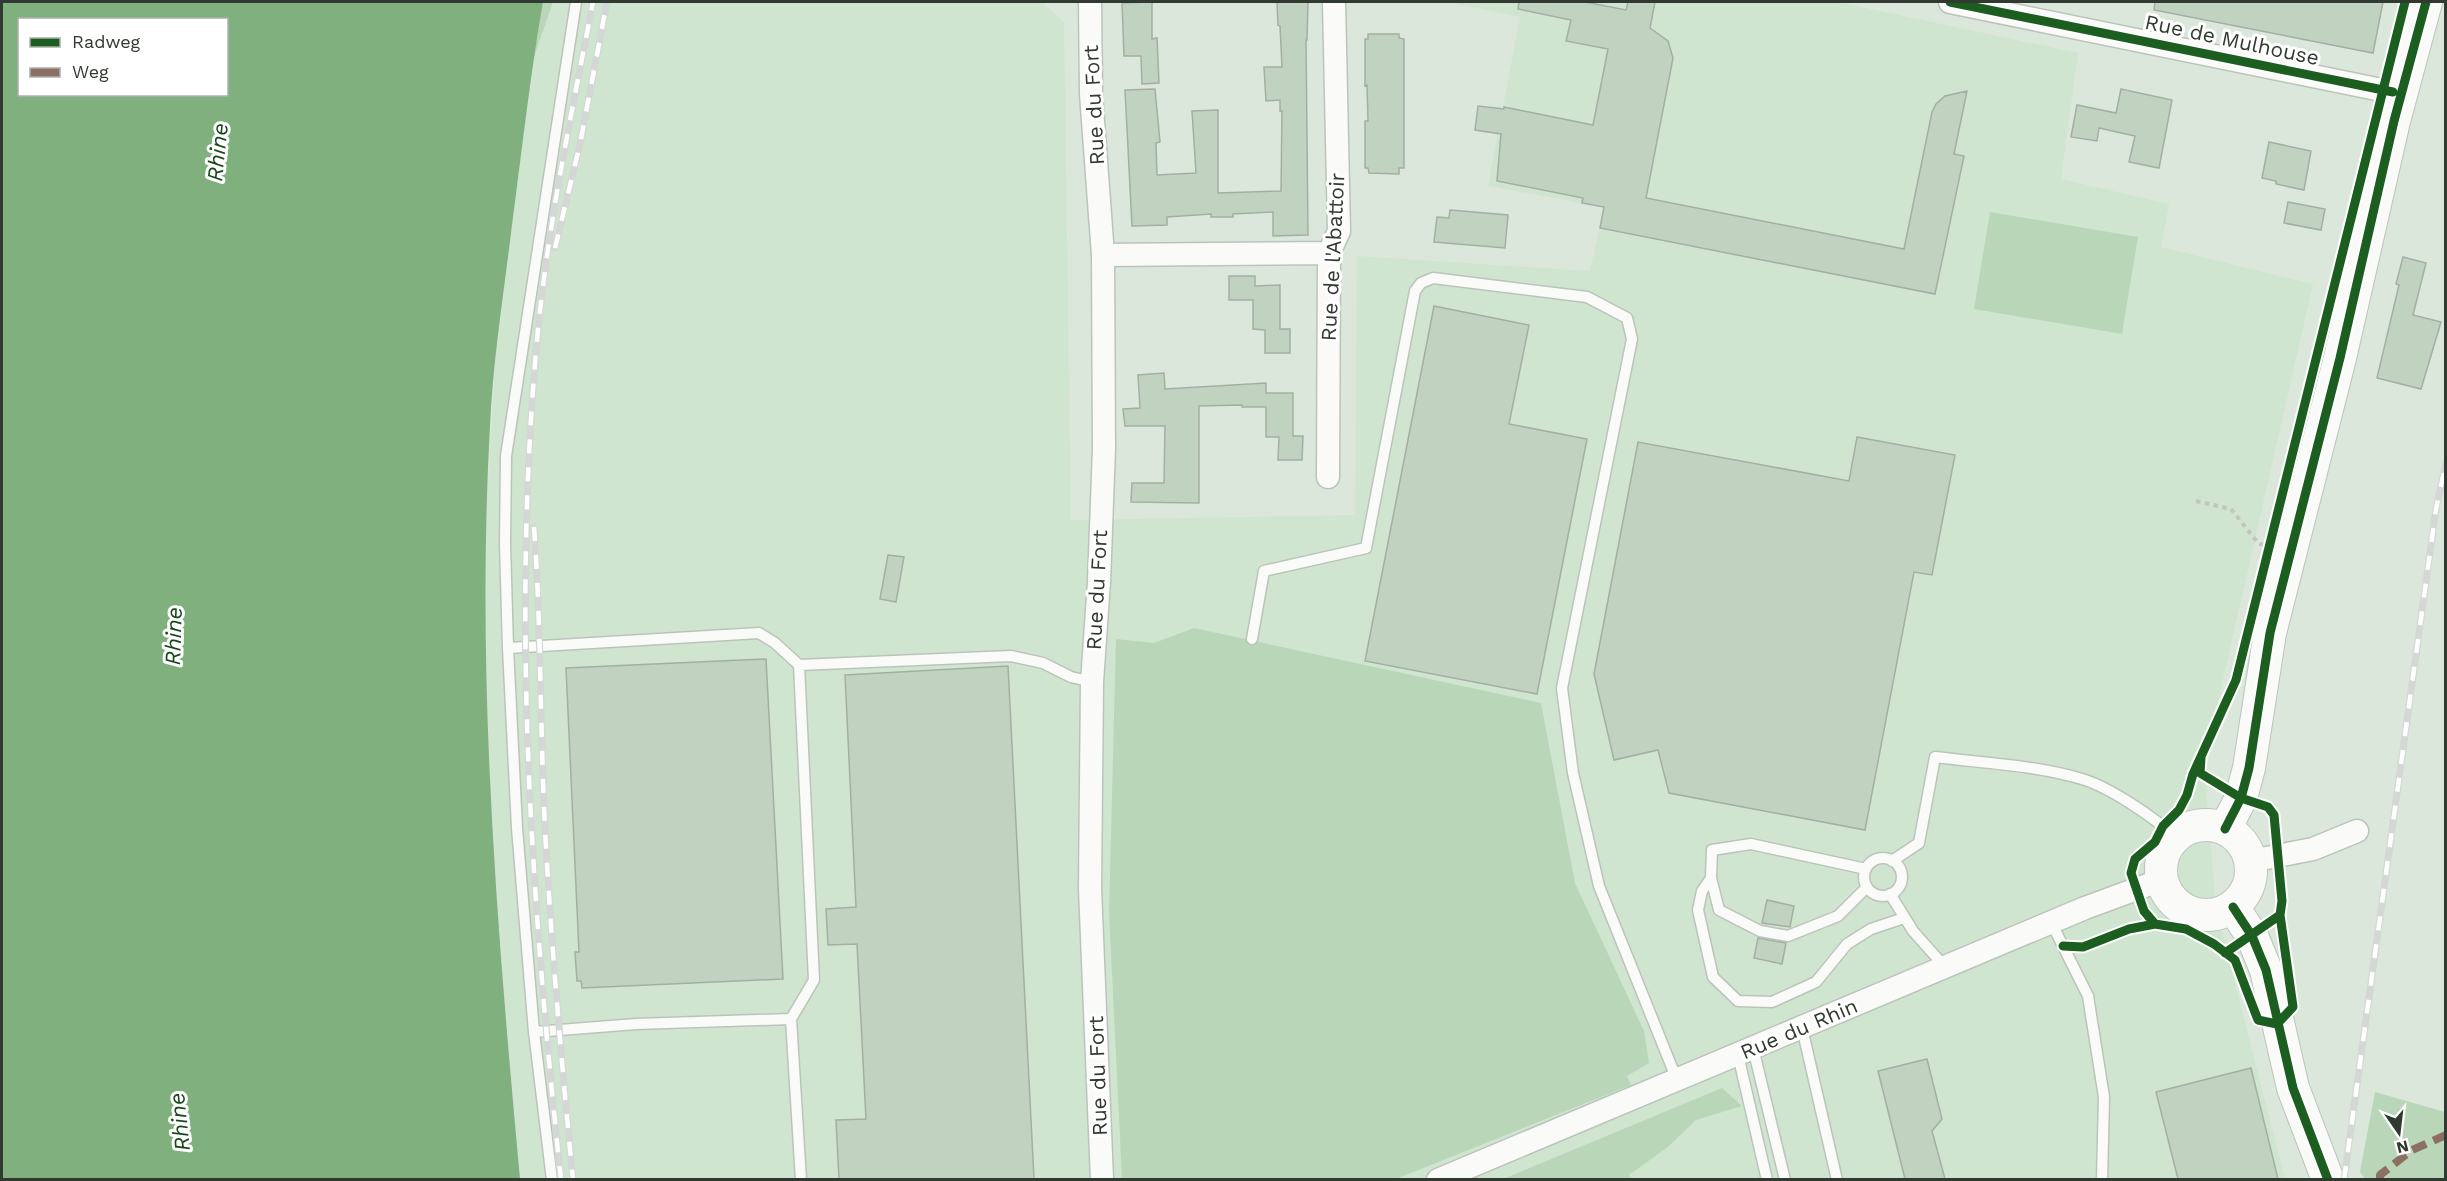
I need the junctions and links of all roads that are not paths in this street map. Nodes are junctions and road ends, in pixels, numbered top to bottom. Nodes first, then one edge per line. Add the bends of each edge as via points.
1 (576, 2) edge
2 (1334, 2) edge
3 (1950, 2) edge
4 (2426, 2) edge
5 (1084, 4) edge
6 (2023, 8) edge
7 (2401, 94) junction
8 (1329, 253) junction
9 (1103, 255) junction
10 (1328, 477) dead end
11 (1252, 639) dead end
12 (508, 648) junction
13 (799, 665) junction
14 (1092, 682) junction
15 (2225, 829) junction
16 (2357, 831) dead end
17 (2175, 837) junction
18 (1892, 861) junction
19 (2251, 861) junction
20 (1866, 869) junction
21 (1711, 878) junction
22 (2161, 880) junction
23 (1867, 887) junction
24 (1890, 894) junction
25 (2233, 907) junction
26 (1904, 918) junction
27 (2051, 922) junction
28 (1946, 968) junction
29 (791, 1019) junction
30 (1802, 1028) junction
31 (534, 1032) junction
32 (1746, 1052) junction
33 (1677, 1080) junction
34 (552, 1179) edge
35 (801, 1179) edge
36 (1102, 1179) edge
37 (1438, 1179) edge
38 (1767, 1179) edge
39 (1785, 1179) edge
40 (1838, 1179) edge
41 (2103, 1179) edge
42 (2328, 1179) edge

1 - 12 lane via 506,456
2 - 8 street, Rue de l'Abattoir via 1339,231
3 - 6 street, Rue de Mulhouse
4 - 7 main road
5 - 9 street, Rue du Fort
6 - 7 street, Rue de Mulhouse
7 - 15 main road via 2340,358 2270,633 2249,768 2241,798
8 - 9 street
8 - 10 street, Rue de l'Abattoir
9 - 14 street, Rue du Fort via 1104,448
11 - 33 lane via 1264,571 1366,548 1415,291 1421,283 1433,278 1587,297 1627,318 1632,339 1562,688 1573,773 1599,886
12 - 13 lane via 759,633
12 - 31 lane via 517,828
13 - 14 lane via 1011,656
13 - 29 lane via 814,980
14 - 36 street, Rue du Fort via 1090,888
15 - 17 main road via 2199,825
15 - 19 main road via 2241,842
16 - 19 street via 2313,849
17 - 18 lane via 2129,802 2083,779 1935,757 1919,843
17 - 22 main road via 2163,856
18 - 20 lane via 1881,858
18 - 24 lane via 1900,869 1901,881
19 - 25 main road via 2248,887
20 - 21 lane via 1751,844 1712,849
20 - 23 lane
21 - 23 lane via 1719,910 1760,931 1788,936 1838,916
21 - 26 lane via 1702,891 1698,910 1713,977 1738,1000 1772,1002 1815,982 1847,944 1871,929
22 - 25 main road via 2167,894 2190,913 2205,916
22 - 27 street, Rue du Rhin
23 - 24 lane via 1877,895
24 - 26 lane
25 - 42 main road via 2252,936 2266,970 2294,1088
26 - 28 lane
27 - 28 street, Rue du Rhin
27 - 41 lane via 2088,996 2104,1097
28 - 30 street, Rue du Rhin
29 - 31 lane
29 - 35 lane
30 - 32 street, Rue du Rhin
30 - 40 lane
31 - 34 lane
32 - 33 street, Rue du Rhin
32 - 38 lane
32 - 39 lane
33 - 37 street, Rue du Rhin

